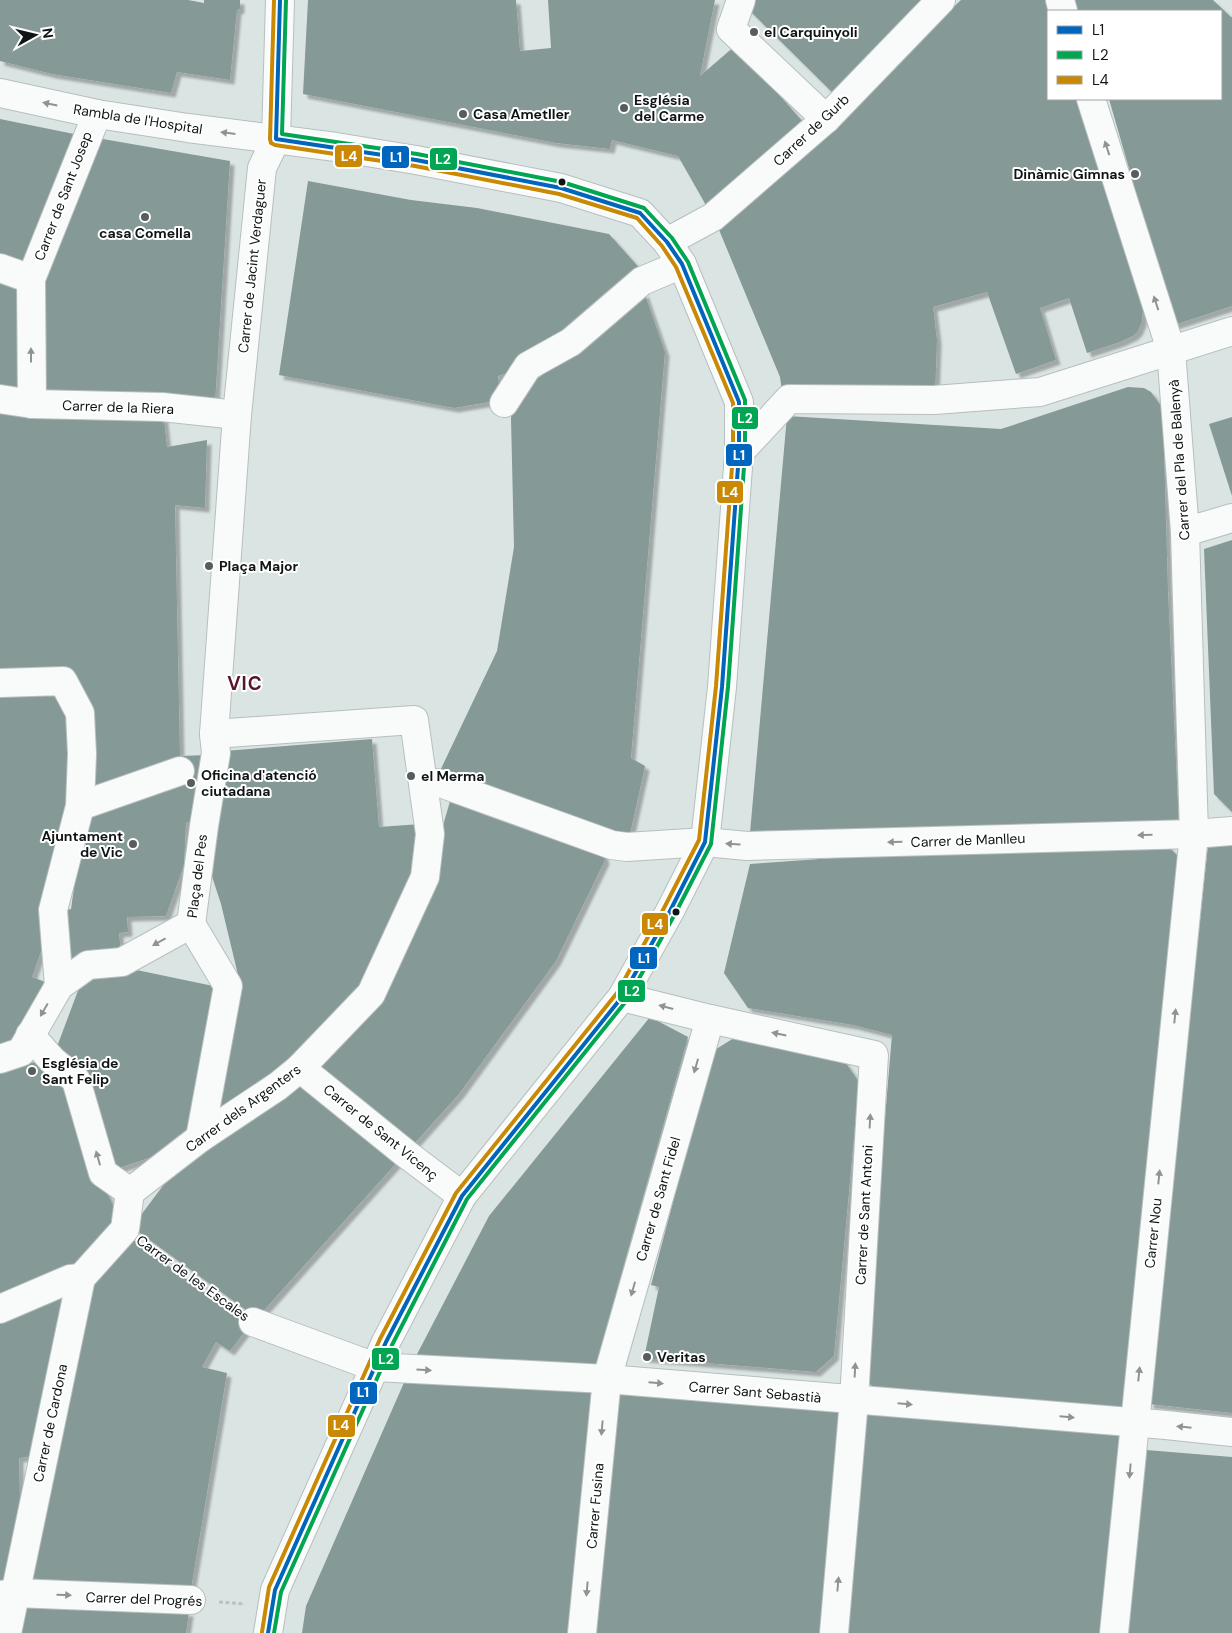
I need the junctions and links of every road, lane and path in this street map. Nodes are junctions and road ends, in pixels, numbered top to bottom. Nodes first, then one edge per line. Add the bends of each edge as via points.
1 (280, 0) edge
2 (741, 0) edge
3 (941, 0) edge
4 (0, 93) edge
5 (1091, 100) edge
6 (97, 114) junction
7 (826, 119) junction
8 (276, 139) junction
9 (675, 253) junction
10 (0, 268) edge
11 (31, 279) junction
12 (1232, 331) edge
13 (1171, 350) junction
14 (0, 399) edge
15 (504, 403) dead end
16 (32, 404) junction
17 (237, 415) junction
18 (738, 453) junction
19 (1232, 518) edge
20 (1185, 532) junction
21 (0, 683) edge
22 (214, 734) junction
23 (180, 771) dead end
24 (422, 775) junction
25 (80, 806) junction
26 (1232, 831) edge
27 (1194, 834) junction
28 (705, 842) junction
29 (191, 924) junction
30 (59, 986) junction
31 (622, 997) junction
32 (710, 1019) junction
33 (30, 1035) junction
34 (0, 1059) edge
35 (300, 1068) junction
36 (200, 1138) junction
37 (130, 1192) junction
38 (462, 1196) junction
39 (125, 1229) junction
40 (81, 1278) junction
41 (0, 1309) edge
42 (253, 1322) joint
43 (375, 1367) junction
44 (607, 1379) junction
45 (854, 1400) junction
46 (1134, 1422) junction
47 (1232, 1432) edge
48 (8, 1594) edge
49 (191, 1600) joint
50 (272, 1606) junction
51 (7, 1633) edge
52 (268, 1633) edge
53 (582, 1633) edge
54 (834, 1633) edge
55 (1114, 1633) edge

1 - 8 street, Carrer de Jacint Verdaguer
2 - 7 street via 731,29
3 - 7 street, Carrer de Gurb
6 -> 4 street, Rambla de l'Hospital
13 -> 5 street, Carrer del Pla de Balenyà
8 -> 6 street, Rambla de l'Hospital
6 - 11 street, Carrer de Sant Josep
7 - 9 street, Carrer de Gurb
8 - 9 street, Rambla de l'Hospital via 416,160 561,188 640,213
8 - 17 street, Carrer de Jacint Verdaguer via 262,168
9 - 15 street, Carrer de Gurb via 571,342 528,366
9 - 18 street via 739,402
10 - 11 street
16 -> 11 street
12 - 13 street
13 - 18 street via 1040,392 934,400 789,399
13 - 20 street, Carrer del Pla de Balenyà
14 - 16 street, Carrer de la Riera
16 - 17 street, Carrer de la Riera via 162,407
17 - 22 street
18 - 28 street via 722,687
19 - 20 street
20 - 27 street, Carrer del Pla de Balenyà
21 - 25 street via 63,681 80,713
22 - 24 street via 414,720
22 - 29 street, Plaça del Pes via 216,753
23 - 25 street
24 - 28 street, Carrer de Manlleu via 612,845
24 - 35 street, Carrer dels Argenters via 430,834 425,877 371,994
25 - 30 street via 53,910
26 - 27 street, Carrer de Manlleu
27 -> 28 street, Carrer de Manlleu via 747,846
46 -> 27 street, Carrer Nou
28 - 31 street
29 -> 30 street, Plaça del Pes via 122,962 88,965
29 - 36 street via 228,986
30 -> 33 street
32 -> 31 street, Carrer de Sant Antoni
31 - 38 street
32 -> 44 street, Carrer de Sant Fidel
45 -> 32 street, Carrer de Sant Antoni via 874,1055
33 - 34 street via 21,1052
37 -> 33 street via 103,1173 76,1080
35 - 36 street, Carrer dels Argenters
35 - 38 street, Carrer de Sant Vicenç
36 - 37 street, Carrer dels Argenters
37 - 39 street
38 - 43 street
39 - 40 street
39 - 42 path, Carrer de les Escales
40 - 41 street via 70,1279
40 - 48 street, Carrer de Cardona
42 - 43 street, Carrer de les Escales
43 -> 44 street, Carrer Sant Sebastià
43 - 50 street via 275,1590
44 -> 45 street, Carrer Sant Sebastià
44 -> 53 street, Carrer Fusina
45 -> 46 street, Carrer Sant Sebastià
54 -> 45 street, Carrer de Sant Antoni
47 -> 46 street, Carrer Sant Sebastià
46 -> 55 street, Carrer Nou
48 -> 49 street, Carrer del Progrés
48 - 51 street, Carrer de Cardona
49 - 50 path, Carrer del Progrés
50 - 52 street

